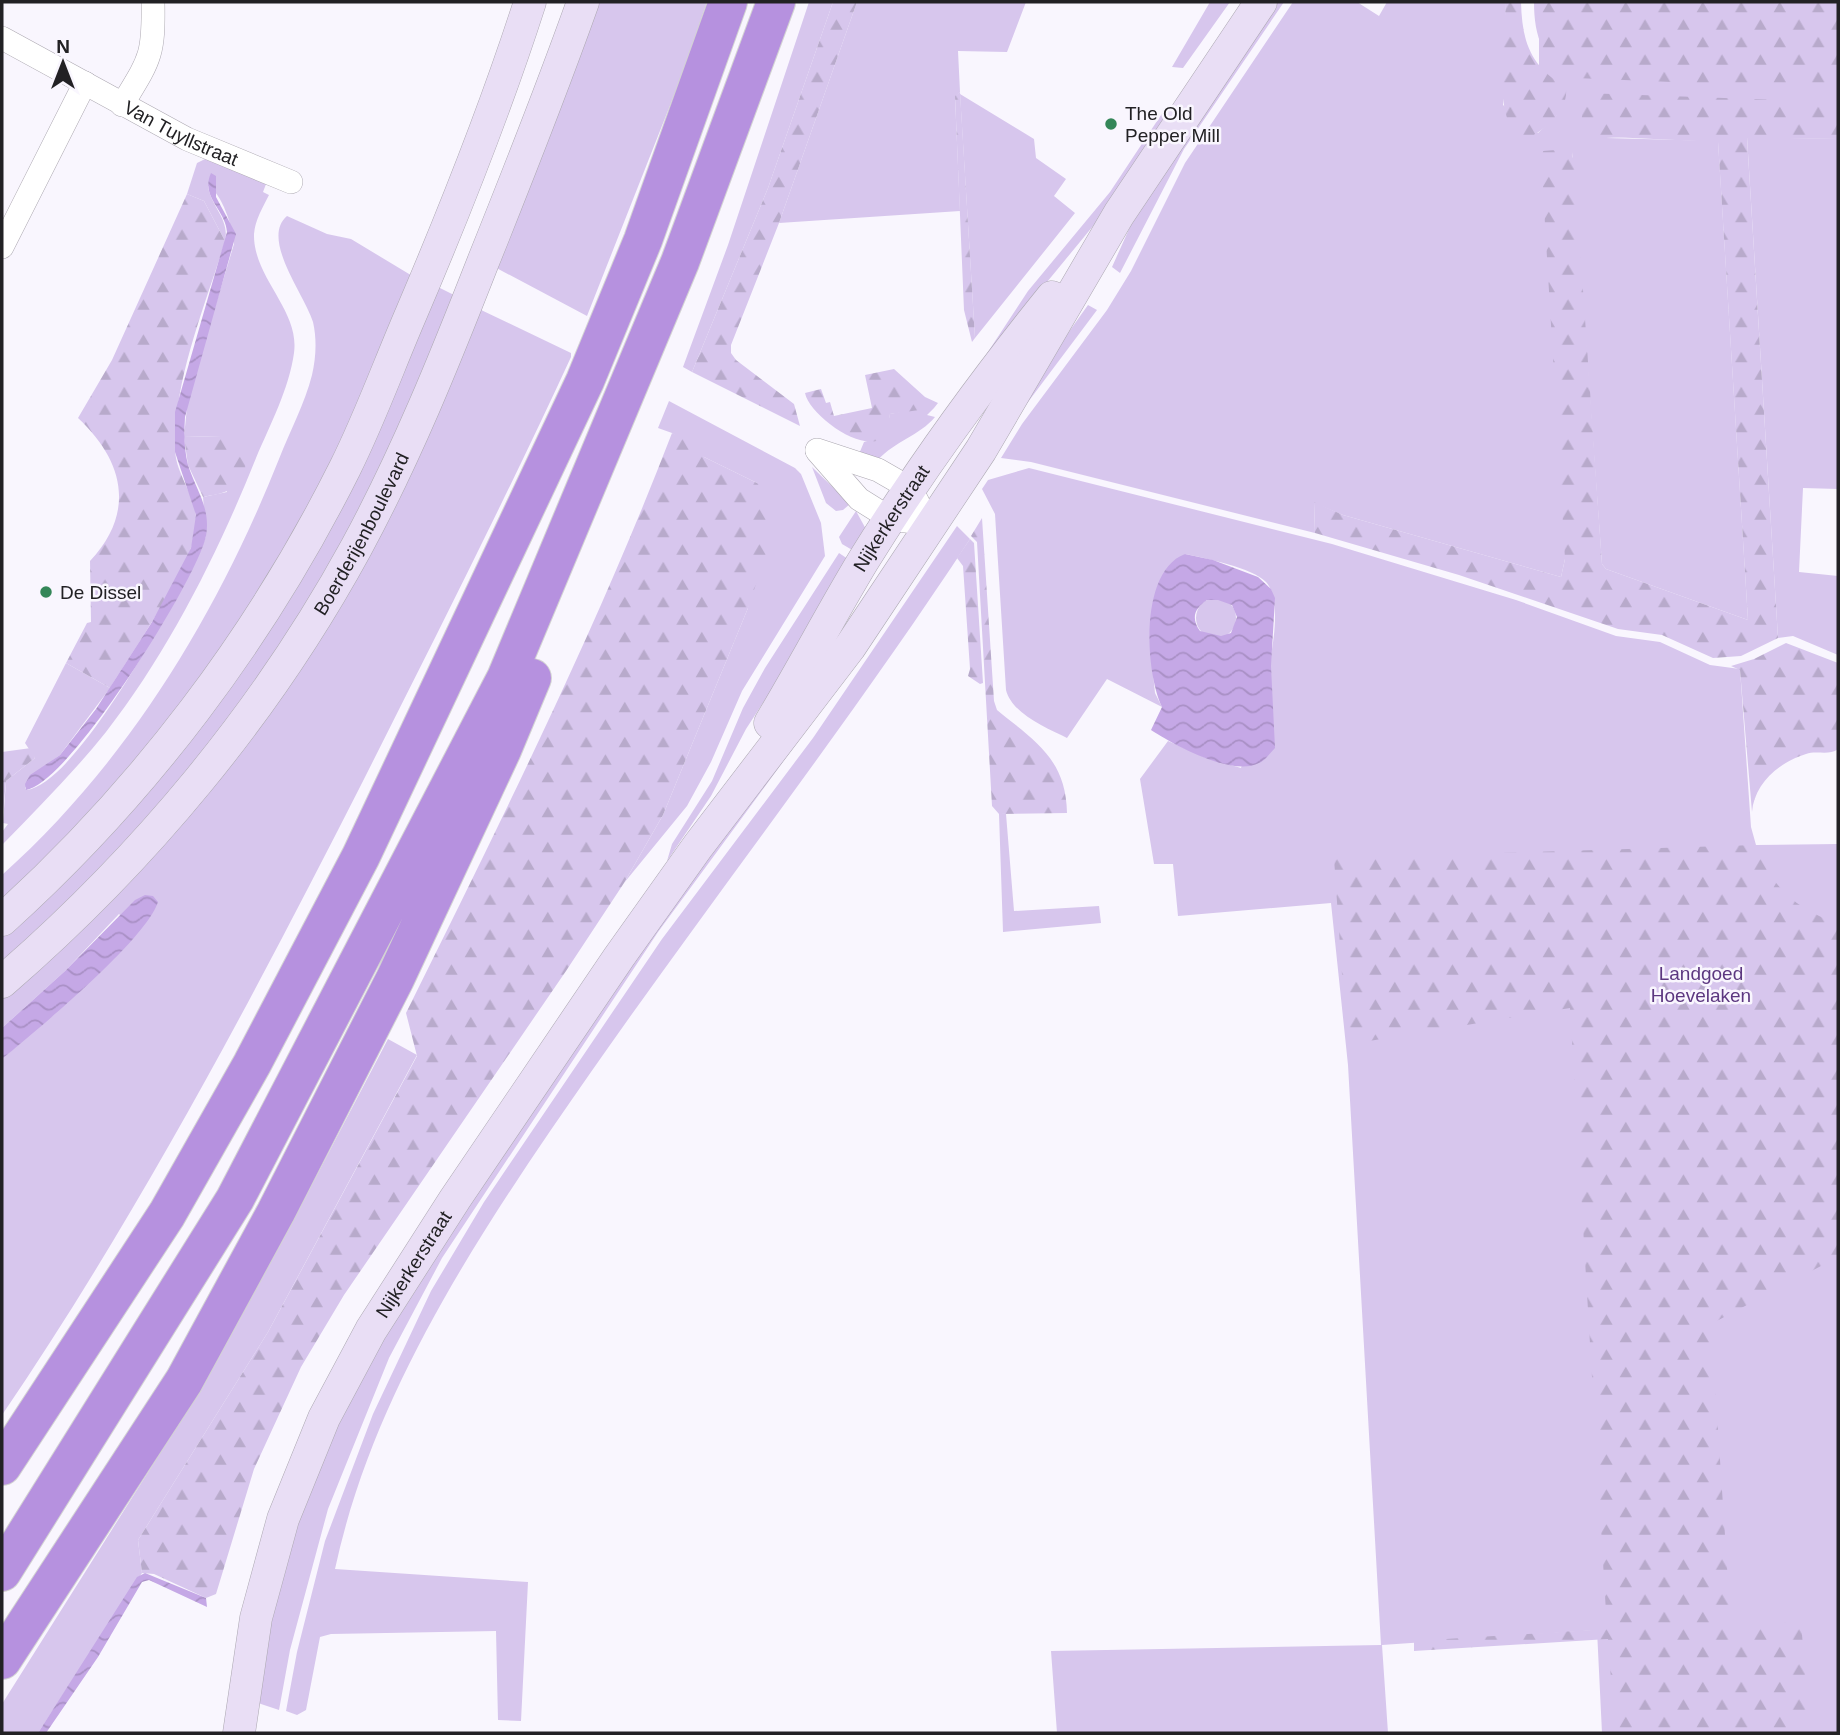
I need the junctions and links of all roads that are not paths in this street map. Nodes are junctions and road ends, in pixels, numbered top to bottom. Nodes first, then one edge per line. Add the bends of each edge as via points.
1 (153, 2) edge
2 (530, 2) edge
3 (583, 2) edge
4 (728, 2) edge
5 (776, 2) edge
6 (1261, 2) edge
7 (2, 38) edge
8 (85, 83) junction
9 (122, 105) junction
10 (291, 182) dead end
11 (1119, 214) junction
12 (2, 247) edge
13 (680, 262) junction
14 (911, 489) junction
15 (891, 519) junction
16 (929, 524) junction
17 (698, 846) junction
18 (2, 920) edge
19 (2, 982) edge
20 (2, 1466) edge
21 (2, 1572) edge
22 (2, 1660) edge
23 (239, 1733) edge

1 - 9 street via 150,60
2 - 18 main road via 496,108 425,283 347,465 285,579 184,724 128,793
3 - 19 main road, Boerderijenboulevard via 484,261 355,549 284,664 159,827 80,911
4 - 20 highway via 643,240 585,381 361,856 167,1214
5 - 13 highway
6 - 11 main road, Nijkerkerstraat
7 - 8 street, Van Tuyllstraat
8 - 9 street, Van Tuyllstraat
8 - 12 street
9 - 10 street, Van Tuyllstraat via 236,162
11 - 14 main road, Nijkerkerstraat via 985,380
11 - 16 main road, Nijkerkerstraat via 981,450
13 - 21 highway via 506,678 235,1199
13 - 22 highway via 644,406 502,750 395,979 184,1381
14 - 15 main road, Nijkerkerstraat
14 - 15 street via 878,470 817,450 859,499
14 - 16 street
15 - 16 street
15 - 17 main road, Nijkerkerstraat
16 - 17 main road, Nijkerkerstraat via 850,647
17 - 23 main road, Nijkerkerstraat via 455,1199 342,1382 311,1447 274,1551 252,1640

